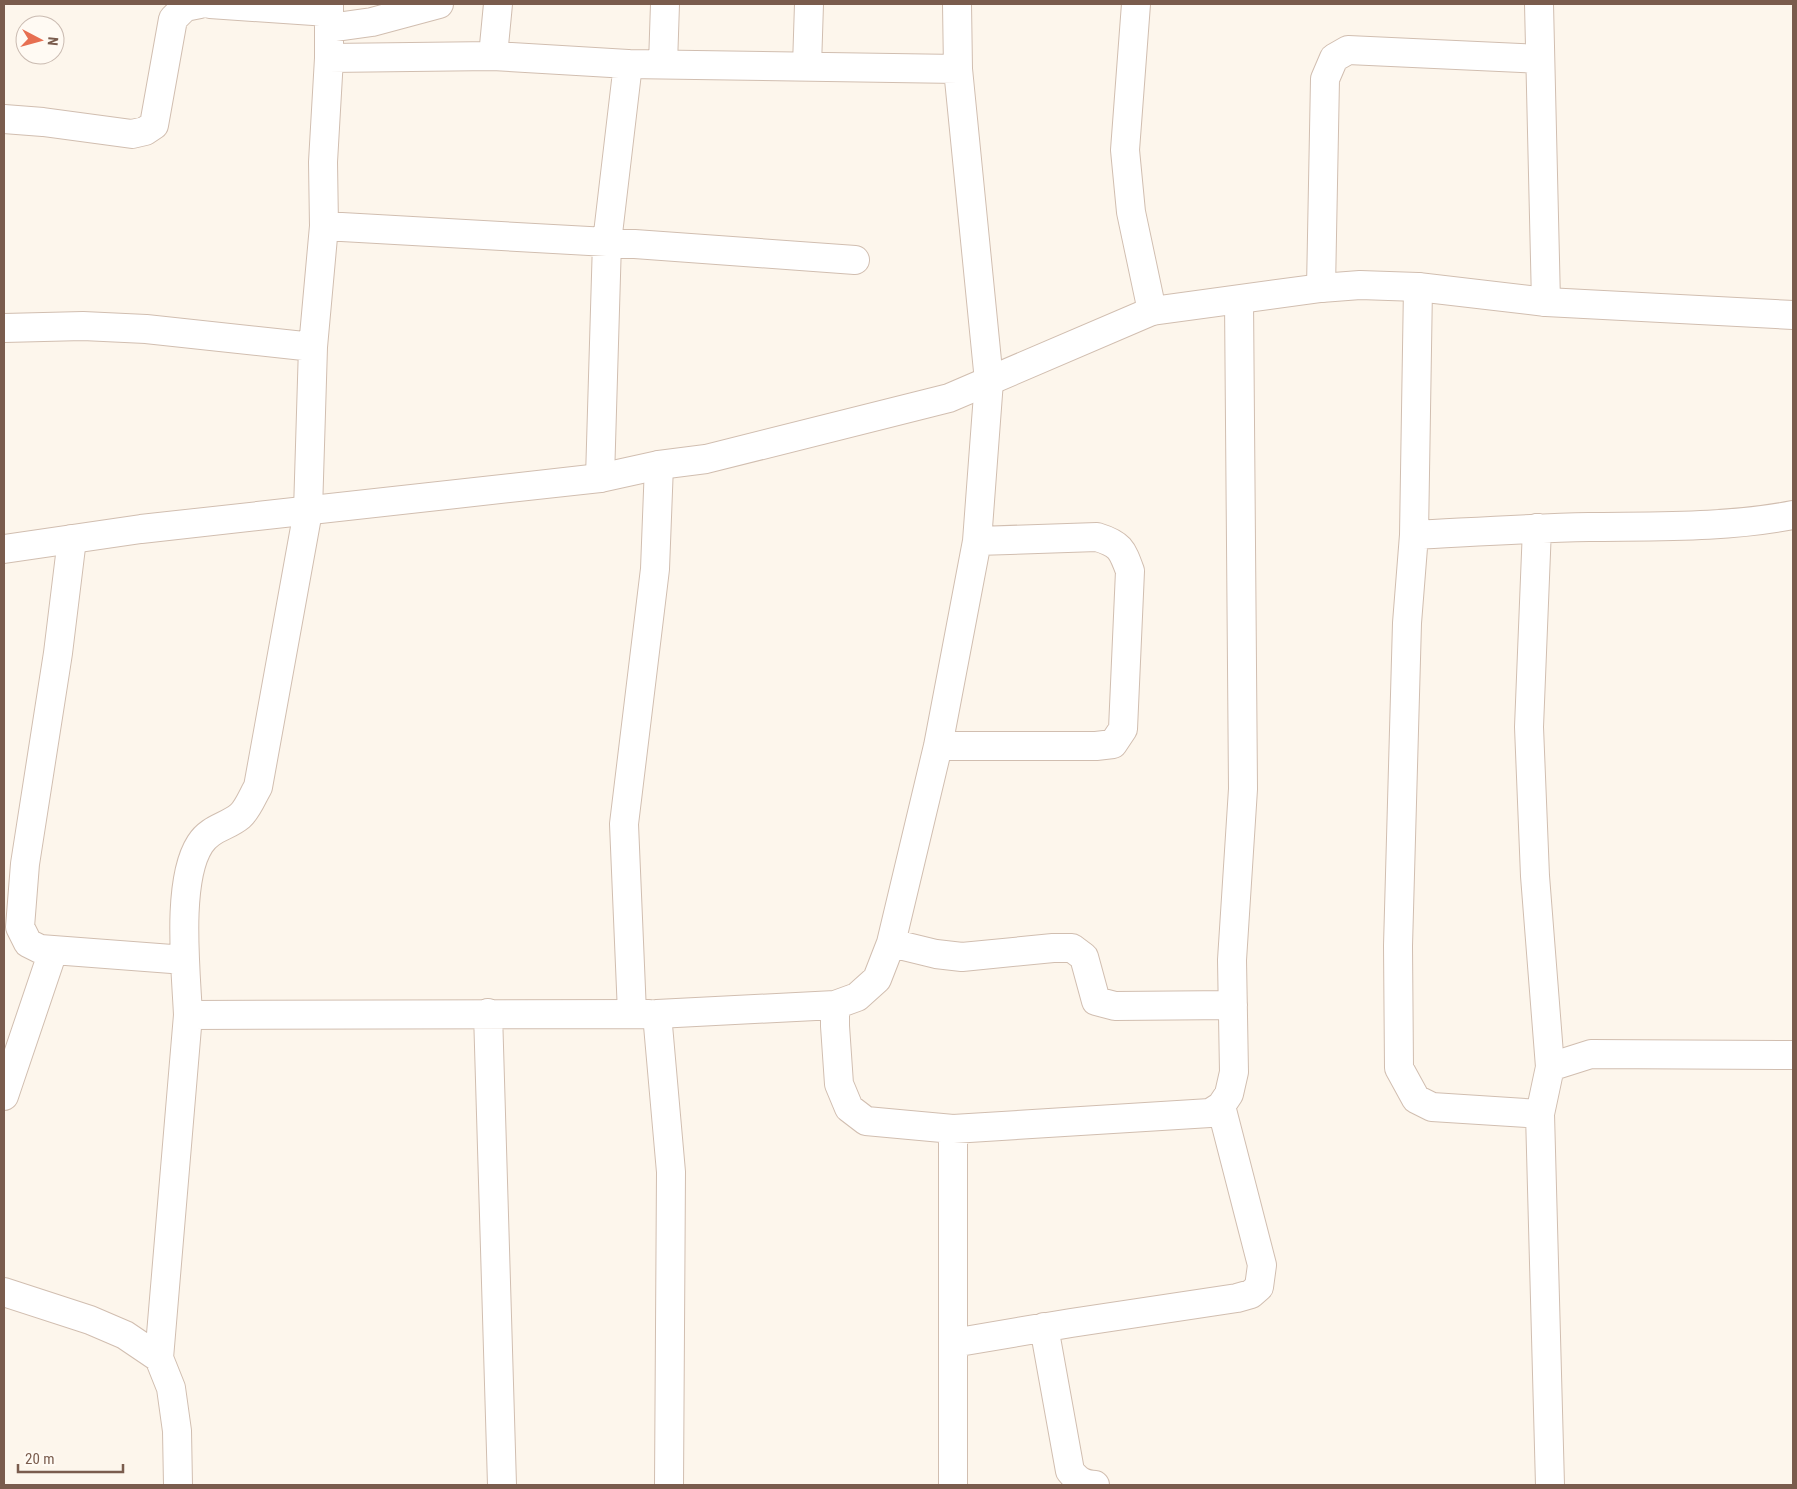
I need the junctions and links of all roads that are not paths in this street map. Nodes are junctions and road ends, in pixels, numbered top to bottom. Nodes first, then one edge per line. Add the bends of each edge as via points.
1 (200, 4) edge
2 (210, 4) edge
3 (439, 4) edge
4 (498, 4) edge
5 (665, 4) edge
6 (809, 4) edge
7 (957, 4) edge
8 (1136, 4) edge
9 (1539, 4) edge
10 (329, 15) edge
11 (493, 56) junction
12 (330, 58) junction
13 (1540, 59) junction
14 (628, 64) junction
15 (662, 64) junction
16 (807, 66) junction
17 (958, 69) junction
18 (4, 119) edge
19 (324, 226) junction
20 (607, 242) junction
21 (855, 260) dead end
22 (1418, 287) junction
23 (1320, 288) junction
24 (1239, 300) junction
25 (1546, 302) junction
26 (1152, 312) junction
27 (1793, 315) edge
28 (4, 328) edge
29 (313, 347) junction
30 (989, 382) junction
31 (659, 465) junction
32 (600, 478) junction
33 (308, 511) junction
34 (1793, 515) edge
35 (1537, 528) junction
36 (1414, 535) junction
37 (72, 540) junction
38 (977, 541) junction
39 (4, 549) edge
40 (938, 746) junction
41 (891, 943) junction
42 (53, 951) junction
43 (185, 960) junction
44 (835, 1005) junction
45 (1233, 1005) junction
46 (488, 1013) junction
47 (644, 1013) junction
48 (188, 1015) junction
49 (1793, 1055) edge
50 (1550, 1067) junction
51 (4, 1096) edge
52 (1221, 1106) junction
53 (1540, 1114) junction
54 (953, 1129) junction
55 (4, 1292) edge
56 (1044, 1327) junction
57 (953, 1343) junction
58 (159, 1358) junction
59 (178, 1485) edge
60 (502, 1485) edge
61 (669, 1485) edge
62 (953, 1485) edge
63 (1096, 1485) edge
64 (1550, 1485) edge

1 - 18 street via 185,7 173,19 154,125 145,131 132,134
2 - 10 street
3 - 10 street via 372,22
4 - 11 street
5 - 15 street
6 - 16 street
7 - 17 street
8 - 26 street via 1125,150 1131,212
9 - 13 street
10 - 12 street
11 - 12 street
11 - 14 street
12 - 19 street via 323,162
13 - 23 street via 1348,50 1334,58 1325,79
13 - 25 street
14 - 15 street
14 - 20 street
15 - 16 street
16 - 17 street
17 - 30 street
19 - 20 street
19 - 29 street
20 - 21 street
20 - 32 street
22 - 23 street via 1360,285
22 - 25 street
22 - 36 street
23 - 24 street
24 - 26 street
24 - 45 street via 1243,789 1232,960
25 - 27 street
26 - 30 street
28 - 29 street via 83,326 146,329
29 - 33 street
30 - 31 street via 921,406 706,459
30 - 38 street
31 - 32 street
31 - 47 street via 655,568 624,824
32 - 33 street
33 - 37 street via 141,529
33 - 43 street via 258,786 240,816 210,832 193,858 186,890
34 - 35 street via 1717,526
35 - 36 street
35 - 50 street via 1529,727 1535,876
36 - 53 street via 1403,736 1399,1068 1416,1099 1432,1107
37 - 39 street
37 - 42 street via 25,864 20,927 28,943
38 - 40 street
38 - 40 street via 1097,537 1112,542 1123,553 1130,571 1123,728 1113,744 1096,746
40 - 41 street
41 - 44 street via 877,979 857,997
41 - 45 street via 962,957 1072,948 1084,957 1096,1001 1115,1006
42 - 43 street
42 - 51 street
43 - 48 street
44 - 47 street
44 - 54 street via 838,1084 849,1108 866,1121
45 - 52 street via 1234,1072 1229,1094
46 - 47 street
46 - 48 street
46 - 60 street
47 - 61 street via 671,1172
48 - 58 street
49 - 50 street via 1591,1054
50 - 53 street
52 - 54 street via 1210,1113
52 - 56 street via 1262,1265 1259,1287 1251,1294 1237,1298
53 - 64 street
54 - 57 street
55 - 58 street via 125,1335
56 - 57 street
56 - 63 street via 1070,1471 1078,1481
57 - 62 street
58 - 59 street via 171,1388 177,1431

